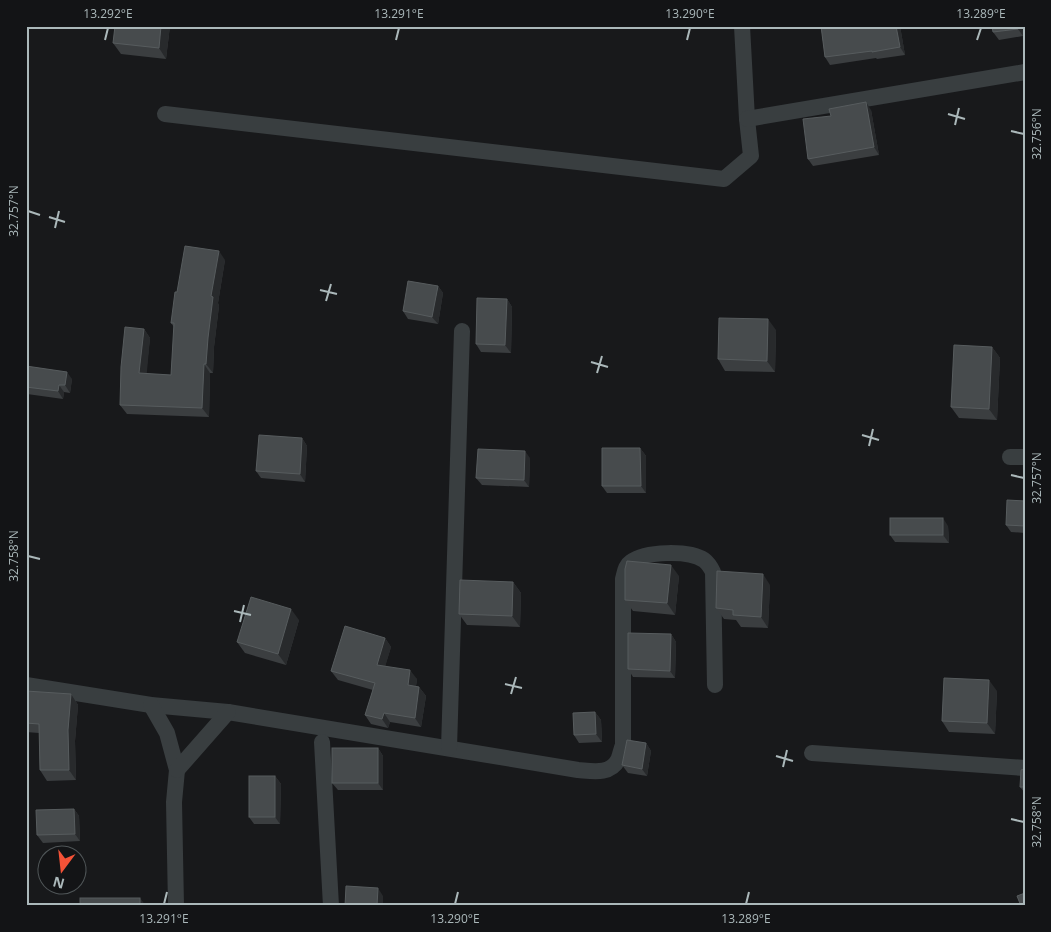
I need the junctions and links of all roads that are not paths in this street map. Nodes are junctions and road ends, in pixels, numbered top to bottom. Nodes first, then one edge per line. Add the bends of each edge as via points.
1 (742, 26) edge
2 (1025, 72) edge
3 (165, 114) dead end
4 (747, 119) junction
5 (462, 331) dead end
6 (26, 685) edge
7 (715, 685) dead end
8 (151, 705) junction
9 (228, 712) junction
10 (322, 742) dead end
11 (449, 748) junction
12 (812, 753) dead end
13 (1025, 768) edge
14 (177, 770) junction
15 (176, 906) edge
16 (331, 906) edge

1 - 4 street
2 - 4 street
3 - 4 street via 724,179 751,156
5 - 11 street
6 - 8 street
7 - 11 street via 714,572 696,556 666,552 646,555 626,566 623,579 623,745 612,767 603,771 578,770
8 - 9 street
8 - 14 street via 167,733
9 - 11 street
9 - 14 street
10 - 16 street
12 - 13 street
14 - 15 street via 174,802

